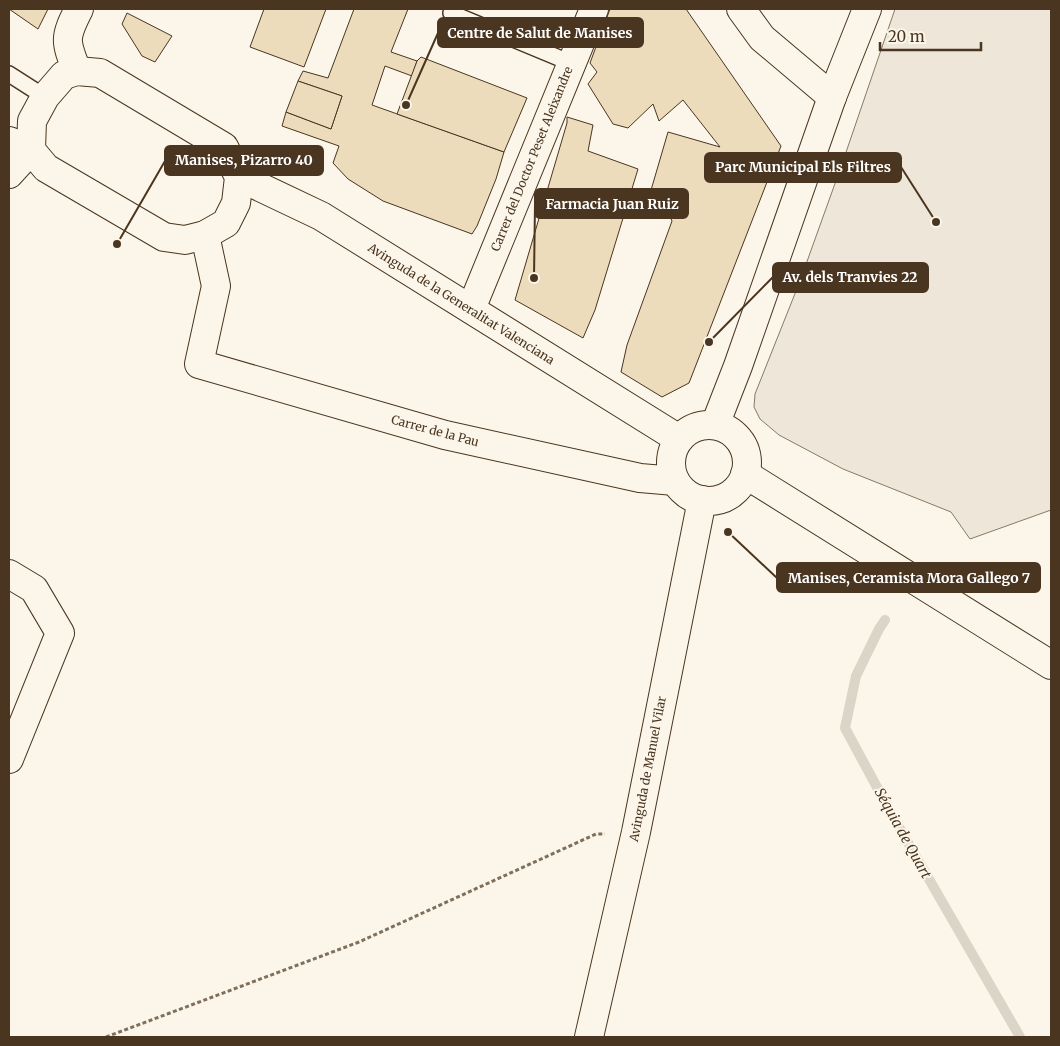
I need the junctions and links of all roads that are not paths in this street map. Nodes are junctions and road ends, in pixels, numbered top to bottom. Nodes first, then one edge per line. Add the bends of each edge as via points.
1 (79, 9) edge
2 (594, 9) edge
3 (741, 9) edge
4 (867, 9) edge
5 (451, 13) dead end
6 (571, 63) junction
7 (77, 71) junction
8 (9, 74) edge
9 (45, 97) junction
10 (832, 97) junction
11 (20, 145) edge
12 (9, 174) edge
13 (239, 177) junction
14 (205, 235) junction
15 (471, 309) junction
16 (715, 425) junction
17 (679, 439) junction
18 (745, 474) junction
19 (675, 481) junction
20 (702, 500) junction
21 (9, 574) edge
22 (1051, 665) edge
23 (9, 759) edge
24 (588, 1037) edge

1 - 7 main road via 70,25 67,45
2 - 6 main road, Carrer del Doctor Peset Aleixandre
3 - 10 main road via 762,38
4 - 10 main road
5 - 6 lane
6 - 15 main road, Carrer del Doctor Peset Aleixandre
7 - 9 main road via 64,75
7 - 13 main road via 100,73 224,147
8 - 9 lane
9 - 11 main road
10 - 16 main road
11 - 12 main road
11 - 14 main road via 46,168 164,237 185,240
13 - 14 main road via 236,204 226,223
13 - 15 main road, Avinguda de la Generalitat Valenciana via 320,216
14 - 19 main road, Carrer de la Pau via 216,286 199,364 445,435 640,478
15 - 17 main road, Avinguda de la Generalitat Valenciana
16 - 17 main road via 695,427
16 - 18 main road via 738,438 746,455
17 - 19 main road via 670,460
18 - 20 main road via 734,492 719,500
18 - 22 main road
19 - 20 main road via 691,497
20 - 24 main road, Avinguda de Manuel Vilar via 636,832
21 - 23 main road via 34,589 60,633

